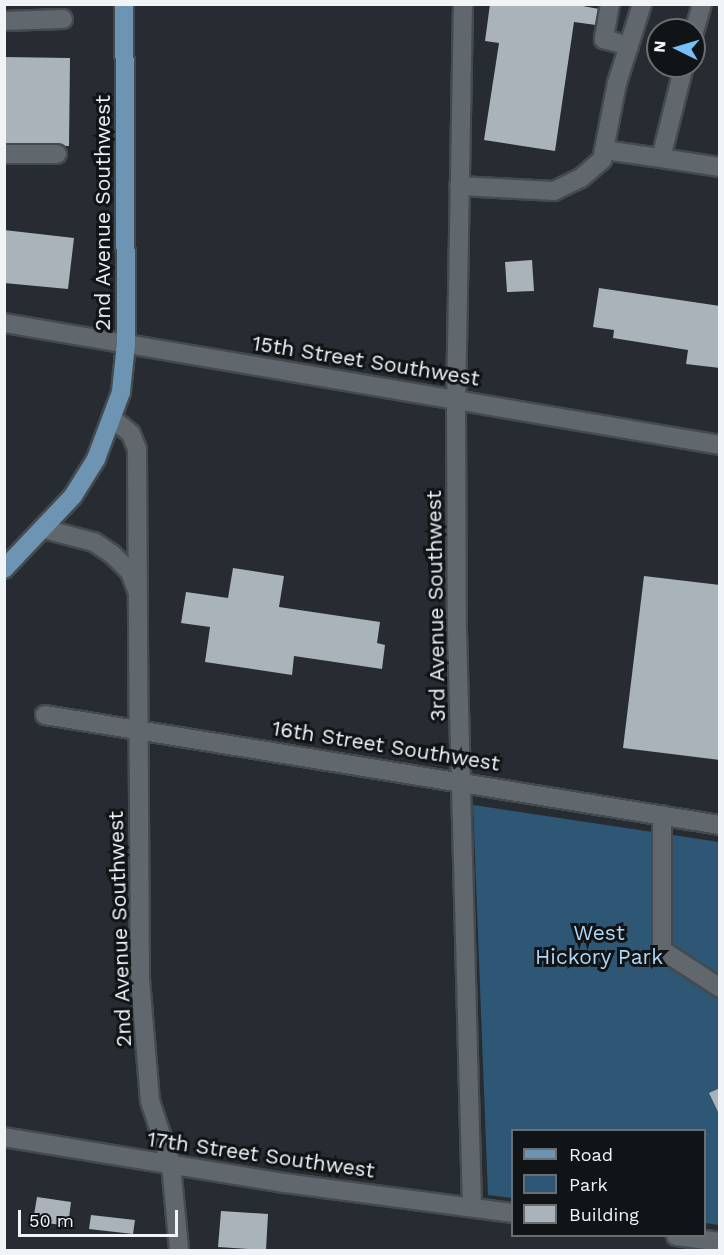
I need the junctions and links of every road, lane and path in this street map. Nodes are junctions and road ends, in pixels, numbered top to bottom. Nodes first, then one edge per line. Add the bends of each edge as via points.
1 (124, 4) edge
2 (463, 4) edge
3 (610, 4) edge
4 (642, 4) edge
5 (63, 19) dead end
6 (4, 21) edge
7 (629, 46) junction
8 (681, 78) edge
9 (604, 150) junction
10 (4, 154) edge
11 (57, 154) dead end
12 (661, 158) junction
13 (720, 167) edge
14 (459, 186) junction
15 (4, 323) edge
16 (126, 344) junction
17 (456, 400) junction
18 (114, 420) junction
19 (720, 445) edge
20 (44, 529) junction
21 (4, 569) edge
22 (141, 602) junction
23 (45, 715) dead end
24 (138, 729) junction
25 (461, 780) junction
26 (662, 815) junction
27 (720, 825) edge
28 (720, 988) edge
29 (4, 1137) edge
30 (171, 1165) junction
31 (472, 1208) junction
32 (511, 1213) edge
33 (683, 1241) edge
34 (720, 1242) edge
35 (179, 1251) edge

1 - 16 main road, 2nd Avenue Southwest
2 - 14 street, 3rd Avenue Southwest
3 - 7 street via 604,39
4 - 7 street
5 - 6 street
7 - 9 street
8 - 12 street
9 - 12 street
9 - 14 street via 602,160 581,178 554,191
10 - 11 street
12 - 13 street
14 - 17 street, 3rd Avenue Southwest
15 - 16 street, 15th Street Southwest
16 - 17 street, 15th Street Southwest
16 - 18 main road, 2nd Avenue Southwest
17 - 19 street, 15th Street Southwest
17 - 25 street, 3rd Avenue Southwest
18 - 20 main road, 2nd Avenue Southwest via 73,496
18 - 22 street, 2nd Avenue Southwest via 131,434 137,449
20 - 21 main road, 2nd Avenue Southwest
20 - 22 street, 2nd Avenue Southwest via 94,542 112,554 130,572
22 - 24 street, 2nd Avenue Southwest
23 - 24 street, 16th Street Southwest
24 - 25 street, 16th Street Southwest
24 - 30 street, 2nd Avenue Southwest via 140,979 150,1101
25 - 26 street, 16th Street Southwest
25 - 31 street, 3rd Avenue Southwest
26 - 27 street, 16th Street Southwest
26 - 28 street via 662,950
29 - 30 street, 17th Street Southwest
30 - 31 street, 17th Street Southwest
30 - 35 street, 2nd Avenue Southwest
31 - 32 street, 17th Street Southwest
33 - 34 street

